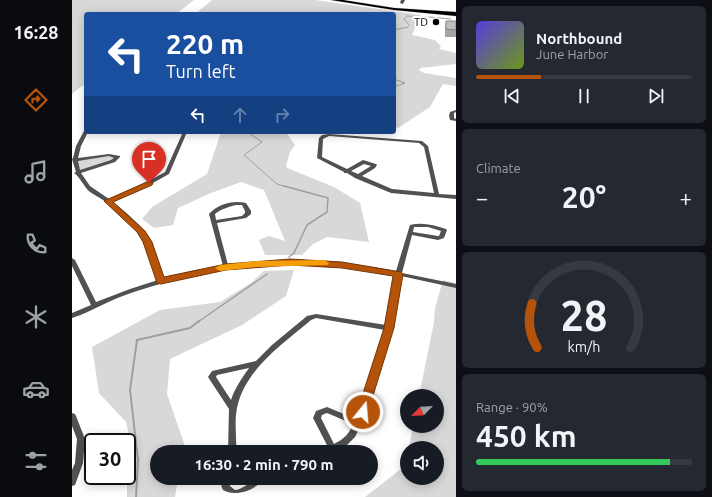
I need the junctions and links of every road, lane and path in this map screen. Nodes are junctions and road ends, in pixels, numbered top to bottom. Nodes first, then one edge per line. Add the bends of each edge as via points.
1 (333, 0) edge
2 (348, 0) edge
3 (456, 13) edge
4 (456, 111) edge
5 (456, 120) edge
6 (84, 134) edge
7 (185, 134) edge
8 (72, 160) edge
9 (346, 172) junction
10 (77, 173) junction
11 (357, 177) junction
12 (437, 195) junction
13 (456, 197) edge
14 (108, 201) junction
15 (215, 222) junction
16 (410, 233) junction
17 (72, 260) edge
18 (226, 267) junction
19 (398, 274) junction
20 (161, 280) junction
21 (456, 286) edge
22 (94, 305) junction
23 (72, 316) edge
24 (389, 328) junction
25 (258, 363) junction
26 (233, 409) junction
27 (72, 416) edge
28 (358, 423) junction
29 (232, 445) edge
30 (327, 445) edge
31 (340, 445) edge
32 (72, 482) edge
33 (226, 485) edge
34 (253, 485) edge

1 - 3 highway via 388,8
2 - 3 highway
4 - 5 street via 450,116
6 - 8 street via 74,148
7 - 14 street via 167,173
8 - 10 street
8 - 10 street via 109,155 118,157
9 - 11 street
9 - 11 street via 363,162 374,165
9 - 12 street via 319,158 321,138 324,136 420,142 426,146
10 - 14 street via 88,187
11 - 12 street via 391,191
12 - 13 street
14 - 20 street via 141,231 148,242
15 - 15 street via 244,217 248,211 241,203 229,206 212,214
15 - 18 street
16 - 16 street via 438,238 442,237 444,230 417,225 412,226
16 - 19 street
17 - 22 street
18 - 19 street via 290,262 326,263
18 - 20 street
19 - 21 street
19 - 24 street
20 - 22 street
22 - 23 street
24 - 25 street via 316,316 309,318
24 - 28 street
25 - 26 street via 245,378
25 - 26 street via 215,373 212,377
26 - 29 street
27 - 32 street via 81,439 79,464
28 - 30 street via 327,410 319,413 317,418
28 - 31 street via 352,435
33 - 34 street via 234,494 242,493

